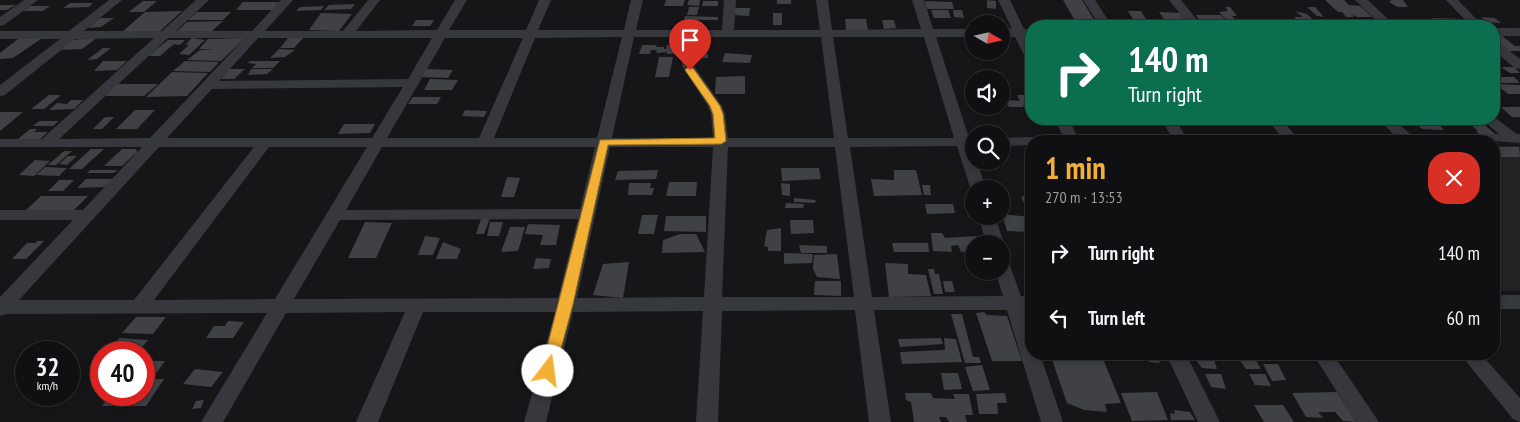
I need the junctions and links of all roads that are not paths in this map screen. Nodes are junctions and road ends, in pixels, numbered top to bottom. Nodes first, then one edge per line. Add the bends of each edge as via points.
1 (32, 0) edge
2 (116, 0) edge
3 (203, 0) edge
4 (287, 0) edge
5 (374, 0) edge
6 (461, 0) edge
7 (546, 0) edge
8 (637, 0) edge
9 (730, 0) edge
10 (822, 0) edge
11 (918, 0) edge
12 (1004, 0) edge
13 (1089, 0) edge
14 (1175, 0) edge
15 (1361, 0) edge
16 (1452, 0) edge
17 (1102, 20) edge
18 (1191, 20) edge
19 (1383, 20) edge
20 (1471, 20) edge
21 (0, 22) edge
22 (1025, 32) edge
23 (1500, 32) edge
24 (1520, 32) edge
25 (965, 33) edge
26 (1010, 33) edge
27 (1025, 33) edge
28 (254, 34) junction
29 (348, 34) junction
30 (441, 34) junction
31 (531, 34) junction
32 (629, 34) junction
33 (688, 34) junction
34 (728, 34) junction
35 (827, 34) junction
36 (928, 34) junction
37 (0, 35) edge
38 (72, 35) junction
39 (165, 35) junction
40 (1500, 50) edge
41 (1520, 65) edge
42 (412, 83) junction
43 (207, 85) junction
44 (0, 92) edge
45 (1279, 125) edge
46 (1392, 125) edge
47 (1497, 125) edge
48 (965, 134) edge
49 (1287, 135) edge
50 (1403, 135) edge
51 (1500, 139) edge
52 (1517, 139) edge
53 (721, 141) junction
54 (485, 142) junction
55 (604, 142) junction
56 (842, 142) junction
57 (965, 142) edge
58 (1010, 142) edge
59 (1025, 142) edge
60 (46, 143) junction
61 (152, 143) junction
62 (264, 143) junction
63 (377, 143) junction
64 (0, 144) edge
65 (587, 214) junction
66 (0, 215) edge
67 (89, 215) junction
68 (334, 216) junction
69 (1010, 279) edge
70 (1500, 302) edge
71 (1520, 302) edge
72 (1023, 303) edge
73 (566, 304) junction
74 (713, 304) junction
75 (864, 304) junction
76 (281, 305) junction
77 (417, 305) junction
78 (140, 306) junction
79 (1, 307) edge
80 (1037, 360) edge
81 (1179, 360) edge
82 (1327, 360) edge
83 (1475, 360) edge
84 (1520, 413) edge
85 (212, 422) edge
86 (367, 422) edge
87 (535, 422) edge
88 (707, 422) edge
89 (880, 422) edge
90 (1052, 422) edge
91 (1209, 422) edge
92 (1368, 422) edge

1 - 21 street
2 - 38 street
3 - 39 street
4 - 28 street
5 - 29 street
6 - 30 street
7 - 31 street
8 - 32 street
9 - 34 street
10 - 35 street
11 - 36 street
12 - 22 street
13 - 17 street
14 - 18 street
15 - 19 street
16 - 20 street
23 - 24 street
25 - 36 street
26 - 27 street
28 - 29 street
28 - 39 street
28 - 43 street
29 - 30 street
30 - 31 street
30 - 42 street
31 - 32 street
31 - 54 street
32 - 33 street
32 - 55 street
33 - 34 street
33 - 53 street via 688,66 715,106
34 - 35 street
35 - 36 street
35 - 56 street
36 - 48 street
37 - 38 street
38 - 39 street
38 - 44 street
39 - 60 street
40 - 41 street
42 - 43 street
42 - 63 street
43 - 61 street
45 - 49 street
46 - 50 street
47 - 52 street
51 - 52 street
53 - 55 street
53 - 56 street
53 - 74 street
54 - 55 street
54 - 63 street
55 - 65 street
56 - 57 street
56 - 75 street
58 - 59 street
60 - 61 street
60 - 64 street
61 - 62 street
61 - 67 street
62 - 63 street
62 - 78 street
63 - 68 street
65 - 68 street
65 - 73 street
66 - 67 street
67 - 79 street
68 - 76 street
69 - 72 street
70 - 71 street
72 - 75 street
73 - 74 street
73 - 77 street
73 - 87 street
74 - 75 street
74 - 88 street
75 - 89 street
76 - 77 street
76 - 78 street
76 - 85 street
77 - 86 street
78 - 79 street
80 - 90 street
81 - 91 street
82 - 92 street
83 - 84 street

